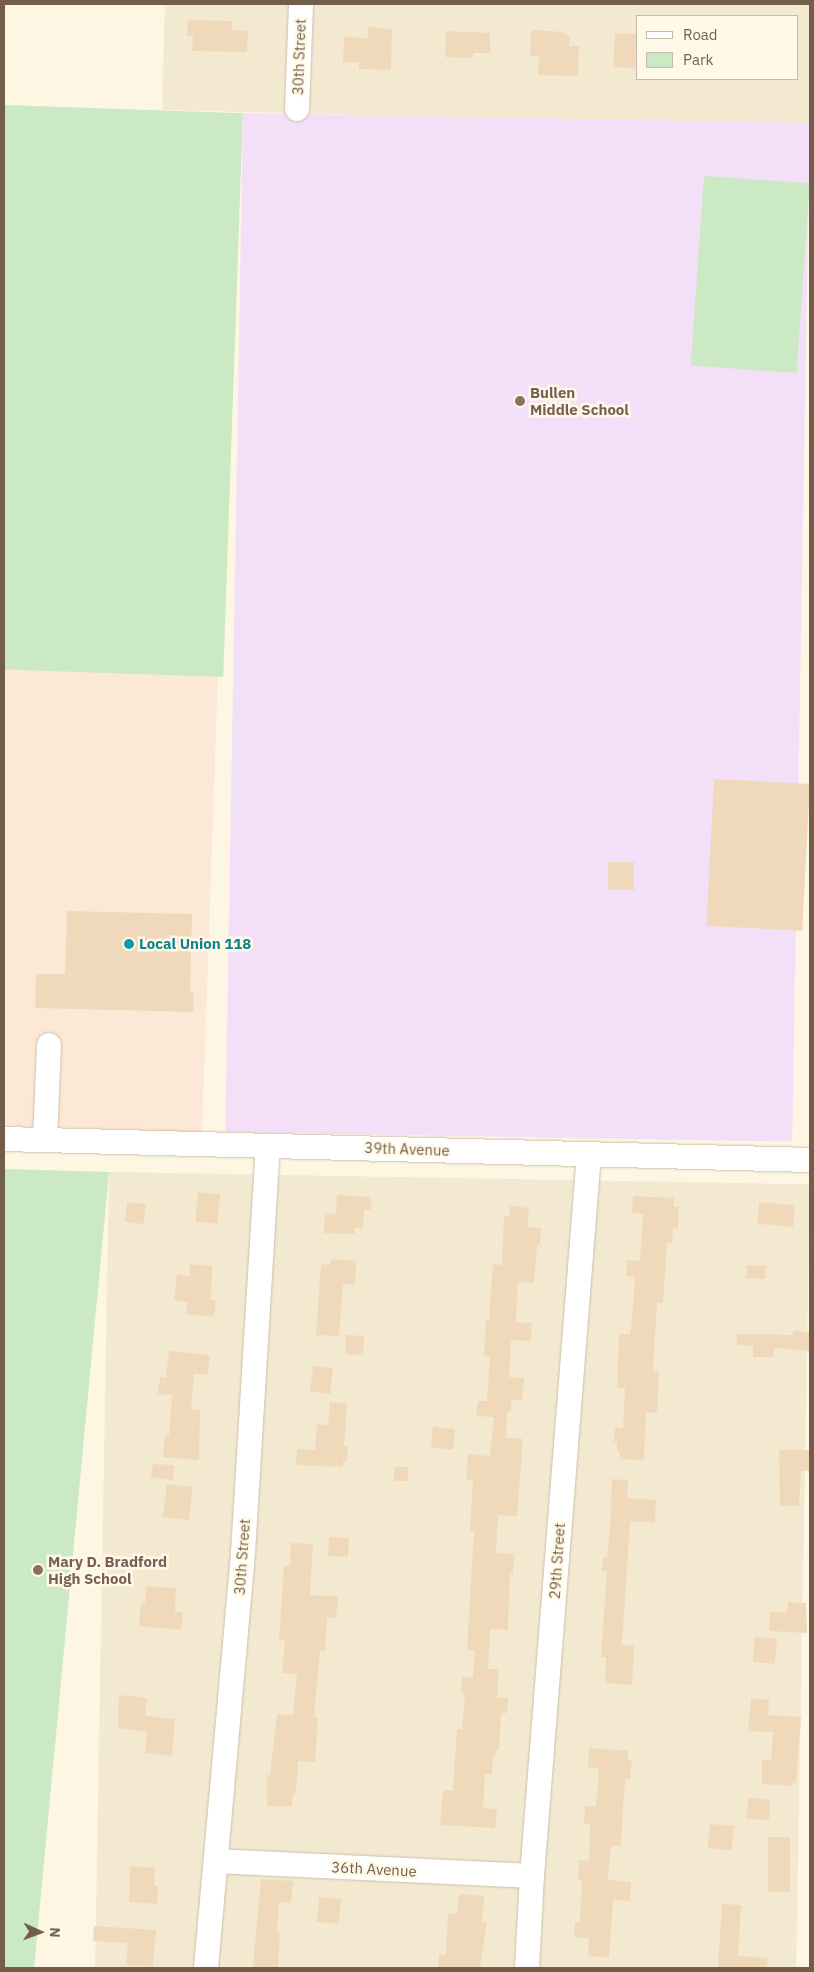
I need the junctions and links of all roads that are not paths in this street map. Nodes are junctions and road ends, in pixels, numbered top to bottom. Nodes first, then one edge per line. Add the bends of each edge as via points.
1 (301, 4) edge
2 (297, 109) dead end
3 (49, 1045) dead end
4 (4, 1138) edge
5 (45, 1140) junction
6 (268, 1146) junction
7 (589, 1154) junction
8 (810, 1160) edge
9 (216, 1861) junction
10 (532, 1876) junction
11 (206, 1968) edge
12 (527, 1968) edge

1 - 2 street, 30th Street
3 - 5 street
4 - 5 street, 39th Avenue
5 - 6 street, 39th Avenue
6 - 7 street, 39th Avenue
6 - 9 street, 30th Street via 243,1553
7 - 8 street, 39th Avenue
7 - 10 street, 29th Street
9 - 10 street, 36th Avenue
9 - 11 street, 30th Street
10 - 12 street, 29th Street

